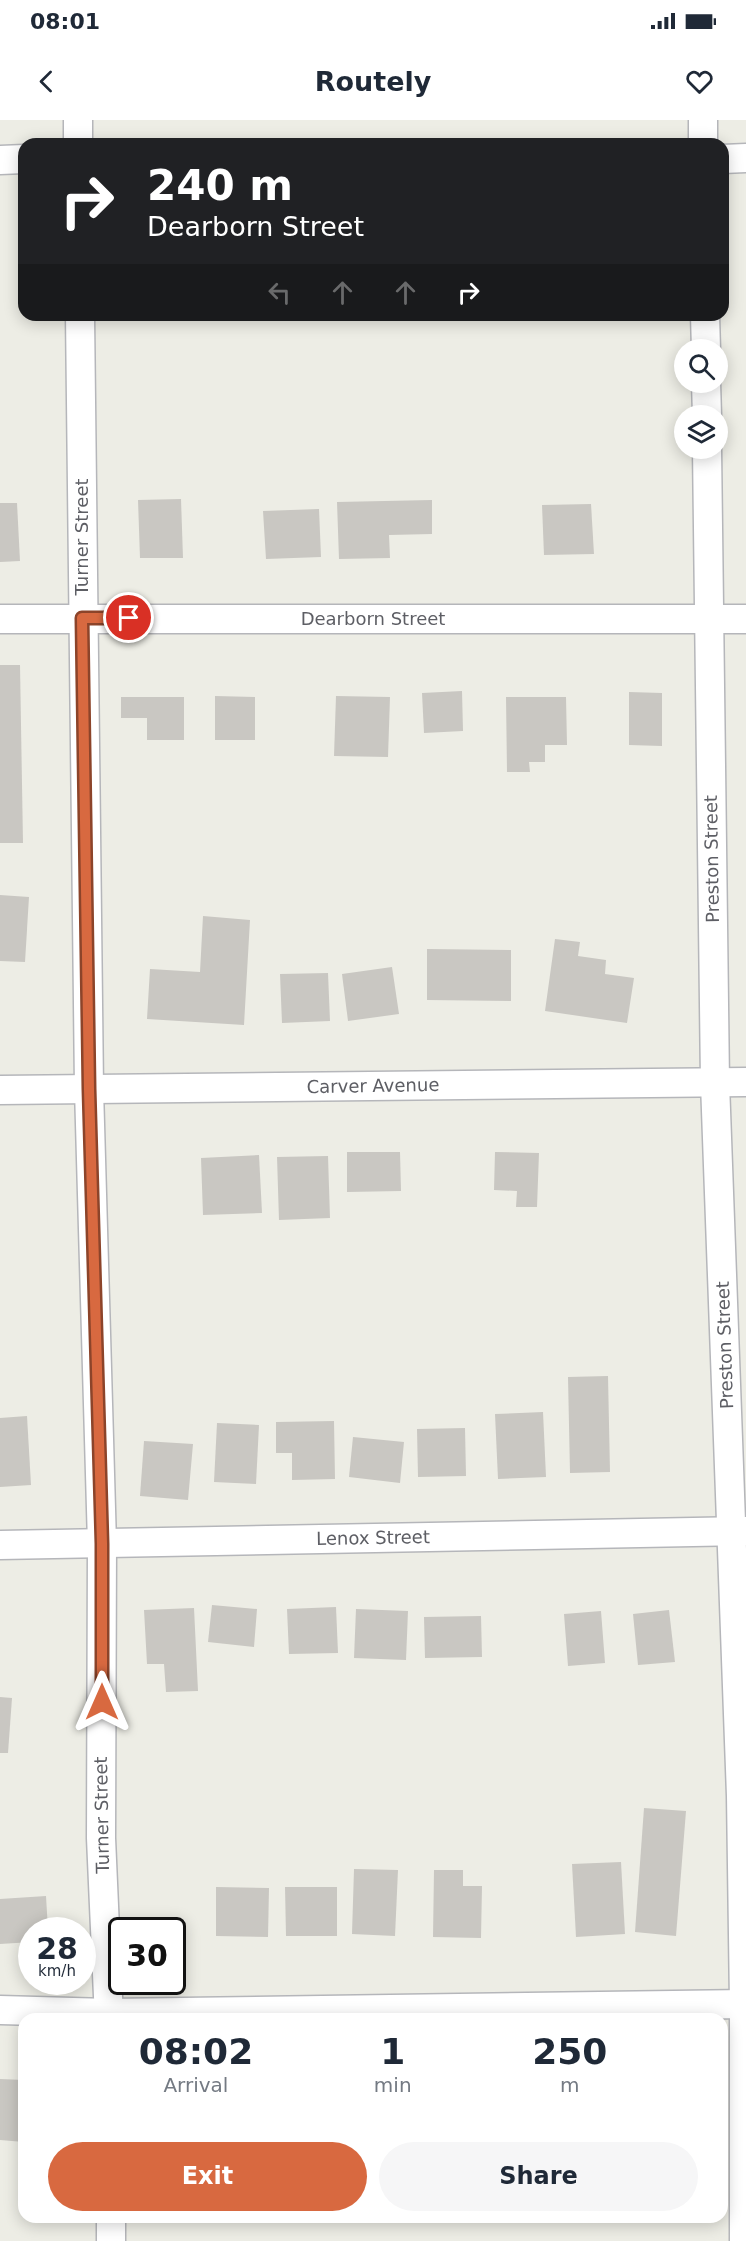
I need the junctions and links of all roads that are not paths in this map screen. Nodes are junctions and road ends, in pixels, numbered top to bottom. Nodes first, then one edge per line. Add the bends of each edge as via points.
1 (78, 120) edge
2 (703, 120) edge
3 (78, 138) edge
4 (703, 138) edge
5 (746, 158) edge
6 (18, 159) edge
7 (729, 159) edge
8 (0, 160) edge
9 (80, 321) edge
10 (705, 321) edge
11 (706, 339) edge
12 (707, 459) edge
13 (82, 618) junction
14 (0, 619) edge
15 (746, 619) edge
16 (710, 620) junction
17 (746, 1082) edge
18 (715, 1083) junction
19 (89, 1089) junction
20 (0, 1090) edge
21 (739, 1531) edge
22 (102, 1544) junction
23 (0, 1545) edge
24 (745, 2004) edge
25 (0, 2010) edge
26 (54, 2013) edge
27 (109, 2013) edge
28 (268, 2013) edge
29 (111, 2223) edge
30 (111, 2241) edge
31 (744, 2241) edge

1 - 3 street
2 - 4 street
5 - 7 street
6 - 8 street
9 - 13 street, Turner Street
10 - 11 street
12 - 16 street, Preston Street
13 - 14 street, Dearborn Street
13 - 16 street, Dearborn Street
13 - 19 street, Turner Street
15 - 16 street, Dearborn Street
16 - 18 street, Preston Street
17 - 18 street, Carver Avenue
18 - 19 street, Carver Avenue
18 - 21 street, Preston Street
19 - 20 street, Carver Avenue
19 - 22 street, Turner Street
21 - 22 street, Lenox Street
21 - 24 street, Preston Street
22 - 23 street, Lenox Street
22 - 27 street, Turner Street via 101,1838
24 - 28 street
24 - 31 street, Preston Street
25 - 26 street
29 - 30 street

